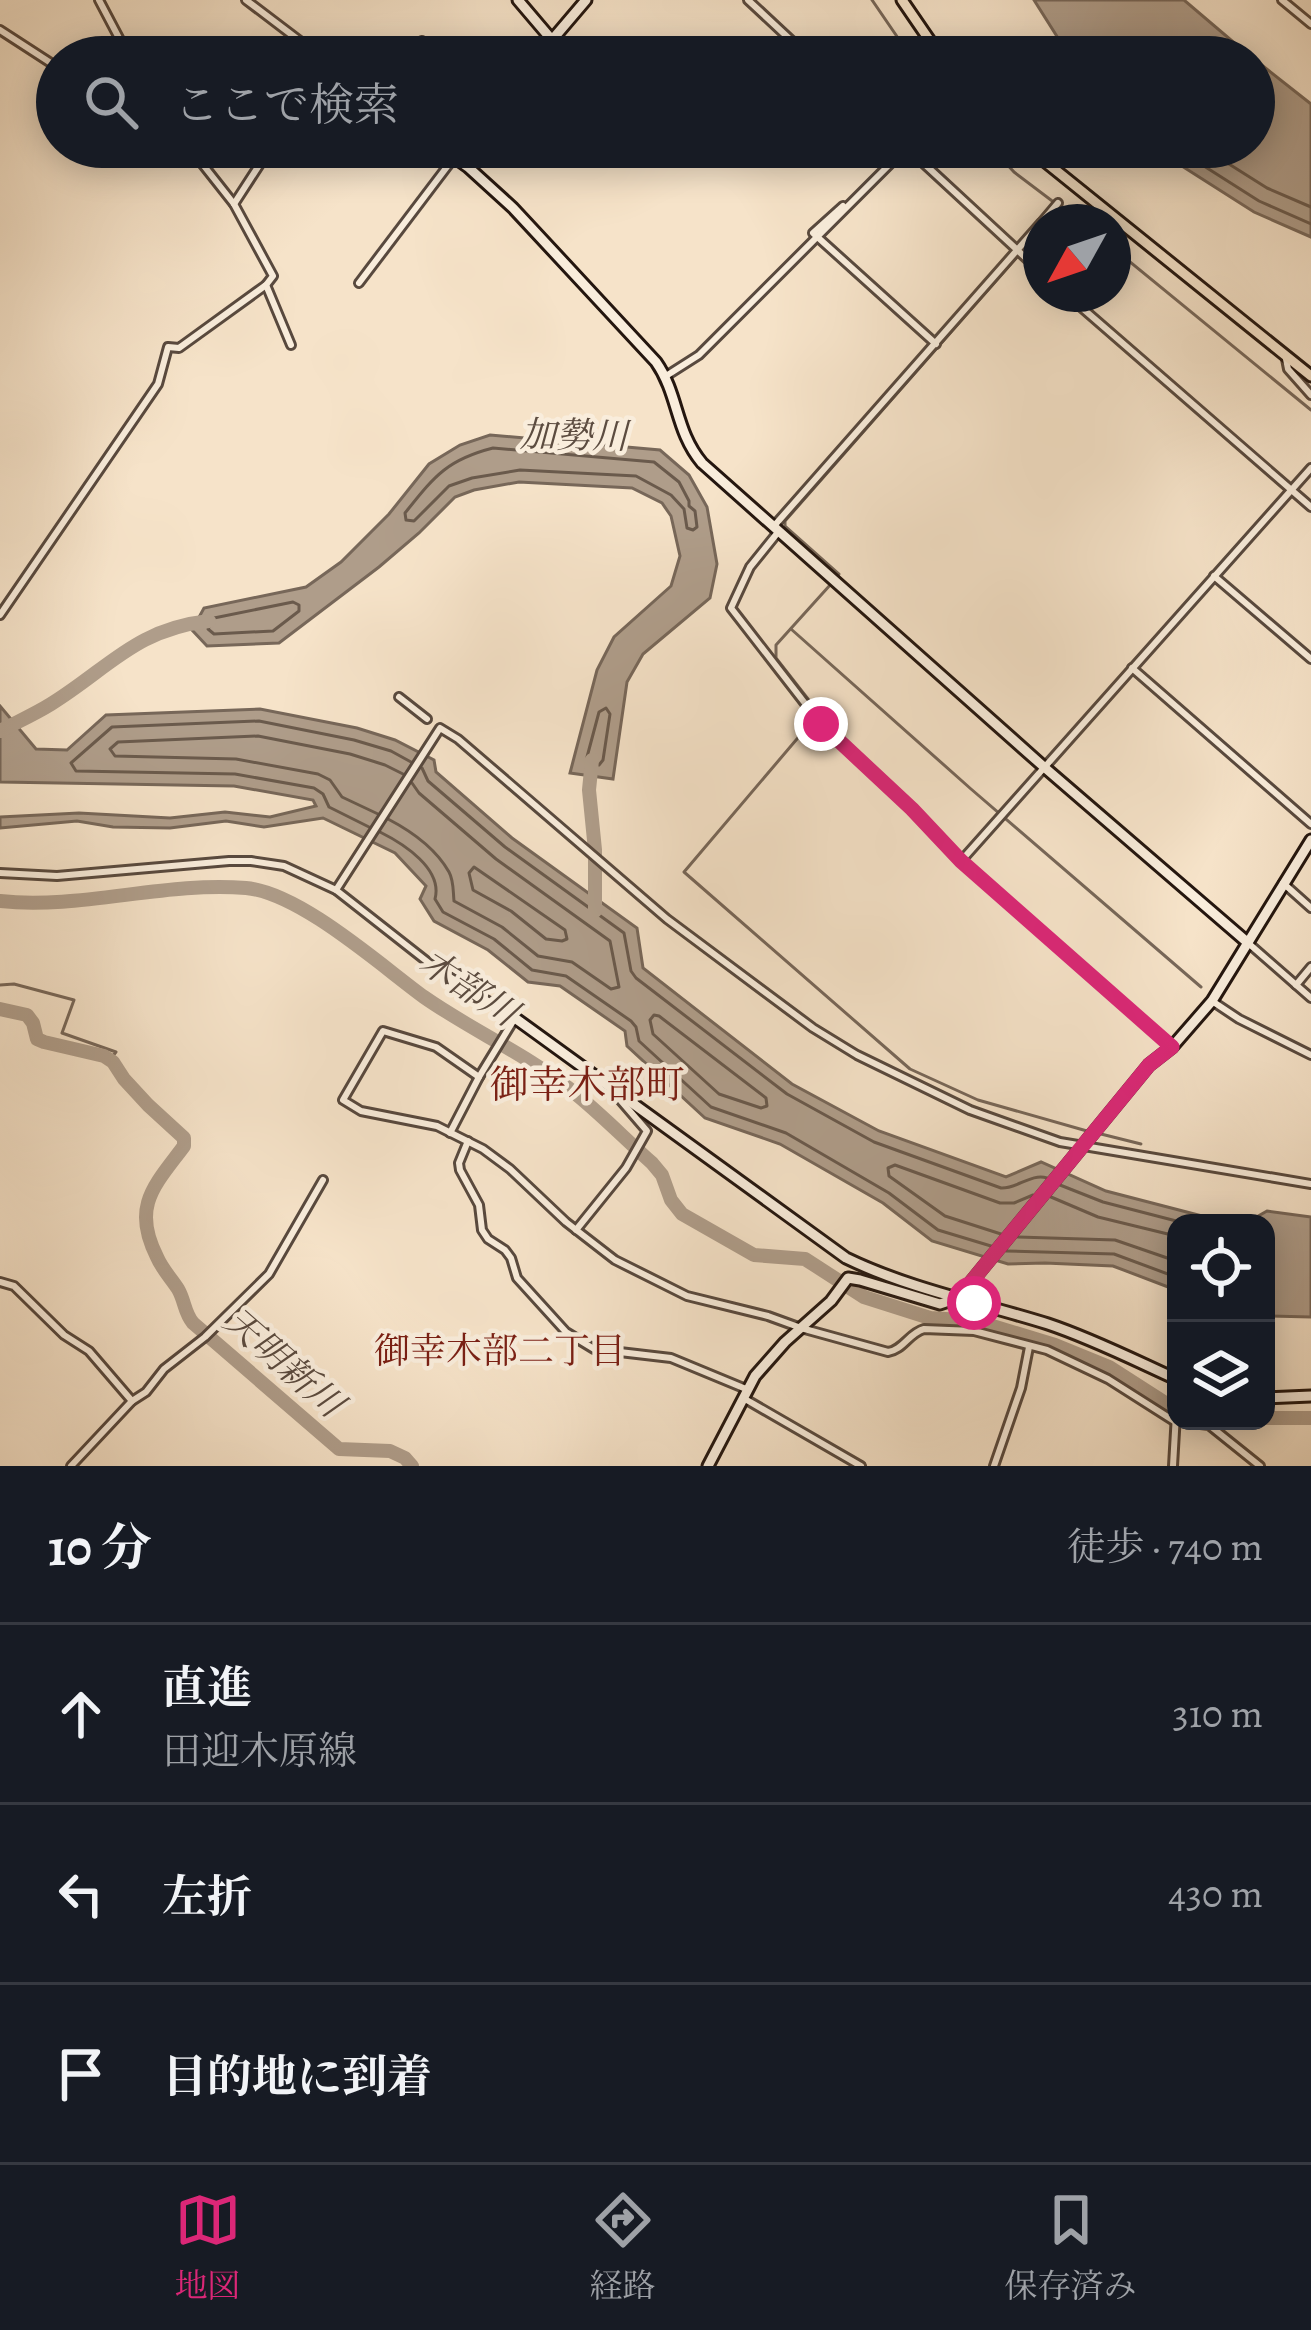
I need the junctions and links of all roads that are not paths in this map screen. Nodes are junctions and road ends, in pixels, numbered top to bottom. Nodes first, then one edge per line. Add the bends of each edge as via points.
1 (100, 0) edge
2 (246, 0) edge
3 (518, 0) edge
4 (586, 0) edge
5 (748, 0) edge
6 (902, 0) edge
7 (1282, 0) edge
8 (1311, 24) edge
9 (0, 30) edge
10 (118, 36) edge
11 (293, 36) edge
12 (549, 36) edge
13 (555, 36) edge
14 (787, 36) edge
15 (927, 36) edge
16 (36, 53) edge
17 (206, 168) edge
18 (257, 168) edge
19 (446, 168) edge
20 (470, 168) edge
21 (883, 168) edge
22 (928, 168) edge
23 (1053, 168) edge
24 (234, 204) junction
25 (817, 238) junction
26 (1023, 242) edge
27 (1016, 250) junction
28 (1023, 256) edge
29 (359, 283) dead end
30 (266, 285) junction
31 (1087, 312) edge
32 (936, 344) junction
33 (291, 345) dead end
34 (1284, 352) junction
35 (666, 376) junction
36 (1311, 376) edge
37 (1311, 395) edge
38 (1311, 469) edge
39 (1292, 491) junction
40 (1311, 507) edge
41 (777, 528) junction
42 (1214, 576) junction
43 (0, 615) edge
44 (1311, 659) edge
45 (1132, 668) junction
46 (400, 697) dead end
47 (427, 719) dead end
48 (1044, 766) junction
49 (1311, 824) edge
50 (1311, 840) edge
51 (961, 861) junction
52 (0, 872) edge
53 (1283, 883) junction
54 (340, 887) junction
55 (1311, 908) edge
56 (1247, 942) junction
57 (1311, 967) edge
58 (1296, 985) junction
59 (1311, 998) edge
60 (1212, 1001) junction
61 (515, 1018) junction
62 (1172, 1047) junction
63 (1311, 1055) edge
64 (479, 1077) junction
65 (612, 1090) junction
66 (450, 1132) junction
67 (468, 1141) junction
68 (1083, 1146) junction
69 (323, 1180) dead end
70 (1311, 1184) edge
71 (576, 1230) junction
72 (0, 1282) edge
73 (958, 1298) junction
74 (801, 1328) junction
75 (1029, 1347) junction
76 (1167, 1375) edge
77 (745, 1394) junction
78 (1311, 1396) edge
79 (1275, 1398) edge
80 (132, 1401) junction
81 (1167, 1412) edge
82 (1174, 1430) edge
83 (1215, 1430) edge
84 (71, 1466) edge
85 (708, 1466) edge
86 (861, 1466) edge
87 (994, 1466) edge
88 (1173, 1466) edge
89 (1260, 1466) edge

1 - 10 street
2 - 11 street
3 - 12 street
4 - 13 street
5 - 14 street
6 - 15 main road
7 - 8 street
9 - 16 street
17 - 24 street
18 - 24 street
19 - 29 street
20 - 35 street
21 - 25 street via 813,233
22 - 27 street
23 - 34 main road
24 - 30 street via 273,276
25 - 32 street
25 - 35 street via 699,355
26 - 27 street
27 - 28 street
27 - 32 street
30 - 33 street
30 - 43 street via 179,348 168,347 158,384
31 - 39 street
32 - 41 street
34 - 36 main road
34 - 37 street
35 - 41 street via 688,446
38 - 39 street
39 - 40 street
39 - 42 street
41 - 48 street
41 - 51 street via 731,608 821,724
42 - 44 street
42 - 45 street
45 - 48 street
45 - 49 street
46 - 47 street
48 - 51 street
48 - 56 street
50 - 53 street
51 - 62 street
52 - 54 street via 57,876 251,861
53 - 55 street
53 - 56 street
54 - 61 street via 434,967
54 - 68 street via 440,728 652,907 813,1028 970,1110
56 - 58 street
56 - 60 street
57 - 58 street
58 - 59 street
60 - 62 street
60 - 63 street
61 - 64 street
61 - 65 street
62 - 68 street
64 - 66 street
64 - 66 street via 436,1046 383,1031 344,1100 361,1112
65 - 71 street via 647,1131
65 - 73 street via 846,1258
66 - 67 street
67 - 71 street
67 - 77 street via 460,1170 482,1230 566,1333 594,1349 671,1358
68 - 70 street
68 - 73 street
69 - 80 street via 268,1274
71 - 74 street via 687,1296
72 - 80 street via 88,1351
73 - 74 street via 940,1304 848,1278
73 - 76 street via 1101,1343
74 - 75 street via 888,1352 924,1329 974,1331
74 - 77 street
75 - 81 street
75 - 87 street
77 - 85 street
77 - 86 street
78 - 79 street
80 - 84 street
82 - 88 street
83 - 89 street

